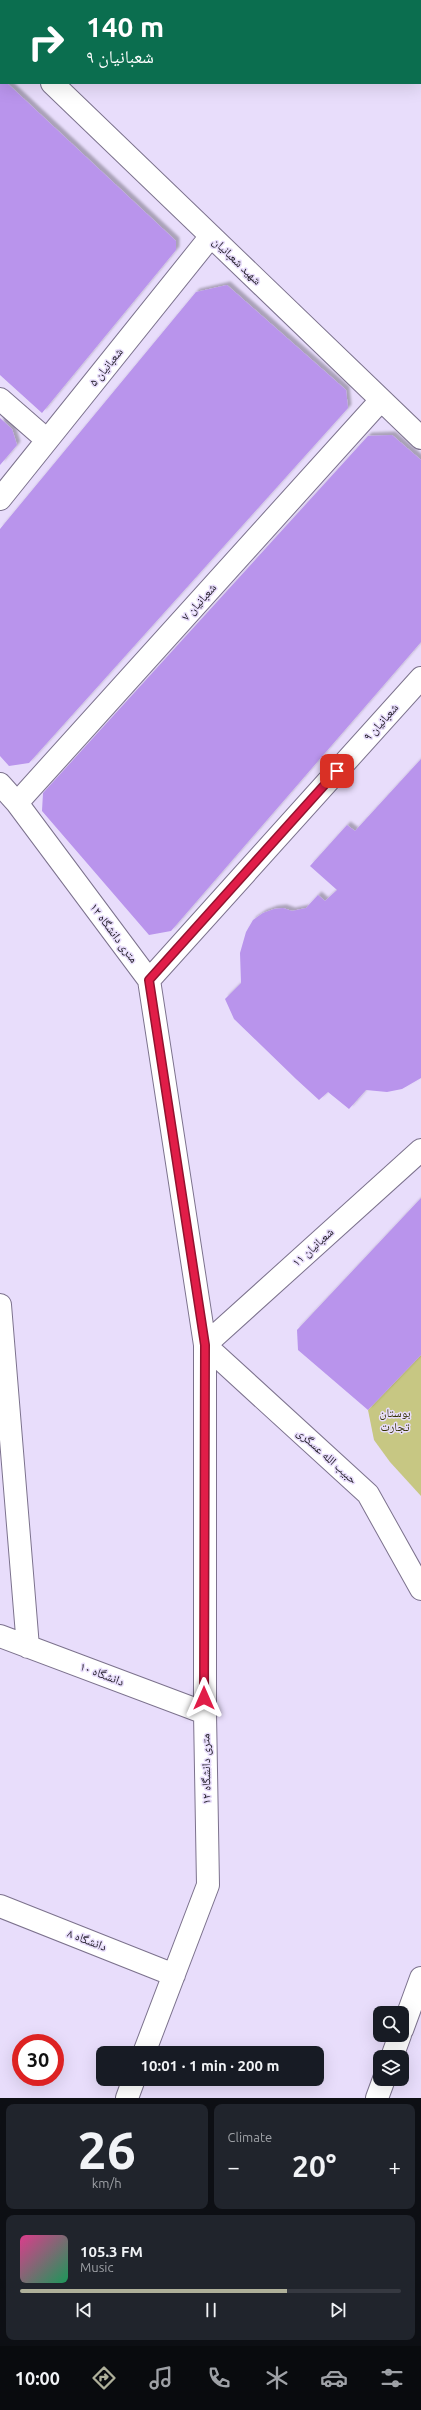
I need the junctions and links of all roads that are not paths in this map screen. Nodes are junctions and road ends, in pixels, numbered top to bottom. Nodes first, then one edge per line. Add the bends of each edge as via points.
1 (53, 84) edge
2 (211, 236) junction
3 (0, 399) edge
4 (381, 400) junction
5 (421, 438) edge
6 (47, 440) junction
7 (0, 499) edge
8 (421, 678) edge
9 (0, 784) edge
10 (17, 804) junction
11 (149, 980) junction
12 (420, 1153) edge
13 (0, 1305) edge
14 (205, 1345) junction
15 (421, 1589) edge
16 (0, 1636) edge
17 (28, 1646) junction
18 (205, 1713) junction
19 (0, 1906) edge
20 (174, 1975) junction
21 (421, 1978) edge
22 (409, 2011) edge
23 (147, 2046) edge
24 (131, 2086) edge
25 (381, 2086) edge
26 (127, 2098) edge
27 (377, 2098) edge

1 - 2 street, شهید شعبانیان
2 - 4 street, شهید شعبانیان
2 - 6 street, شعبانیان ۵
3 - 6 street
4 - 5 street, شهید شعبانیان
4 - 10 street, شعبانیان ۷
6 - 7 street, شعبانیان ۵
8 - 11 street, شعبانیان ۹
9 - 10 street, ۱۲ متری دانشگاه
10 - 11 street, ۱۲ متری دانشگاه
11 - 14 street, ۱۲ متری دانشگاه
12 - 14 street, شعبانیان ۱۱
13 - 17 street
14 - 15 street, حبیب الله عسگری via 368,1494
14 - 18 street, ۱۲ متری دانشگاه
16 - 17 street, دانشگاه ۱۰
17 - 18 street, دانشگاه ۱۰
18 - 20 street, ۱۲ متری دانشگاه via 208,1886
19 - 20 street, دانشگاه ۸
20 - 23 street, ۱۲ متری دانشگاه
21 - 22 street
24 - 26 street
25 - 27 street

